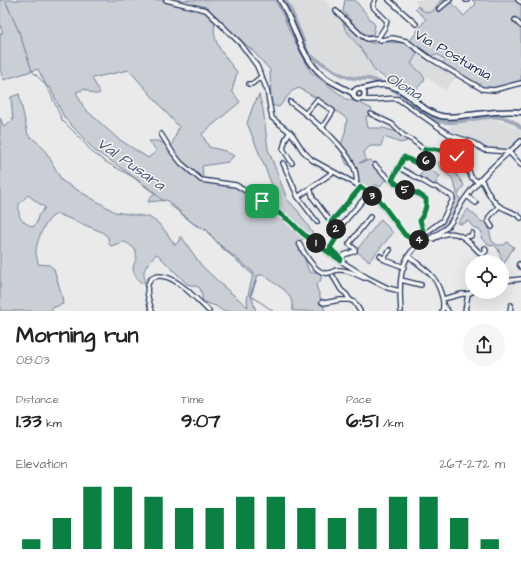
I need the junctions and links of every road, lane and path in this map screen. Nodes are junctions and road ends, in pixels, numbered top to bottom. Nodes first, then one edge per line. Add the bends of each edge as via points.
1 (166, 0) edge
2 (280, 0) edge
3 (375, 0) edge
4 (389, 0) edge
5 (450, 0) edge
6 (438, 9) dead end
7 (336, 11) dead end
8 (515, 20) dead end
9 (416, 24) dead end
10 (521, 26) edge
11 (378, 38) junction
12 (262, 76) junction
13 (521, 82) edge
14 (249, 84) dead end
15 (369, 87) junction
16 (356, 91) junction
17 (364, 97) junction
18 (290, 102) dead end
19 (521, 112) edge
20 (305, 114) junction
21 (371, 114) dead end
22 (322, 128) junction
23 (290, 132) junction
24 (161, 134) dead end
25 (521, 141) edge
26 (425, 149) junction
27 (509, 152) junction
28 (292, 163) dead end
29 (283, 164) dead end
30 (375, 165) dead end
31 (521, 165) edge
32 (398, 167) junction
33 (333, 172) junction
34 (392, 180) junction
35 (479, 181) junction
36 (356, 184) junction
37 (361, 187) junction
38 (310, 188) junction
39 (369, 193) junction
40 (467, 196) junction
41 (298, 197) junction
42 (476, 203) dead end
43 (499, 206) junction
44 (370, 217) dead end
45 (521, 218) edge
46 (317, 222) dead end
47 (331, 222) junction
48 (492, 227) dead end
49 (339, 228) dead end
50 (472, 233) dead end
51 (424, 234) junction
52 (465, 237) junction
53 (433, 240) junction
54 (299, 243) dead end
55 (419, 243) junction
56 (485, 248) dead end
57 (390, 250) dead end
58 (409, 256) junction
59 (341, 260) junction
60 (406, 261) junction
61 (415, 262) junction
62 (404, 267) junction
63 (333, 276) dead end
64 (521, 279) edge
65 (370, 280) junction
66 (401, 280) junction
67 (509, 280) edge
68 (421, 285) dead end
69 (380, 286) dead end
70 (390, 290) junction
71 (400, 291) junction
72 (465, 294) edge
73 (443, 299) junction
74 (467, 299) edge
75 (350, 300) junction
76 (322, 302) dead end
77 (511, 305) dead end
78 (444, 306) junction
79 (152, 311) edge
80 (209, 311) edge
81 (360, 311) edge
82 (401, 311) edge
83 (442, 311) edge
84 (448, 311) edge
85 (465, 311) edge
86 (510, 311) edge

1 - 12 street via 206,10 240,44 258,66
2 - 16 main road via 315,68 328,80 349,91
3 - 11 street via 374,8 387,21
4 - 9 street
5 - 6 street
7 - 11 street, Via Postumia via 361,36 367,39
8 - 10 street
11 - 13 street, Via Postumia via 406,41 482,89 494,90
12 - 14 street
12 - 23 street via 272,118
15 - 16 main road
15 - 17 main road
15 - 19 main road via 392,86 432,114 443,116
16 - 17 main road
16 - 17 main road via 356,99
17 - 27 street via 373,101 398,99 450,135 472,142 484,150
18 - 20 street
20 - 22 street
20 - 22 street via 317,100 333,111
21 - 26 street via 392,124 403,135
22 - 36 street via 341,147 354,168
23 - 28 street via 283,149
23 - 33 street via 308,156
24 - 59 street via 181,163 201,180 236,185 262,201
25 - 27 street
26 - 32 street via 426,163 422,166 404,157
26 - 35 street via 436,149 462,159 471,176
27 - 31 street
27 - 35 street
29 - 41 street
30 - 34 street
32 - 34 street
32 - 51 street via 452,196 442,221
33 - 36 street
33 - 38 street
34 - 51 street via 403,189 426,199 424,214 420,220
35 - 40 street
35 - 43 street
36 - 37 street
37 - 39 street
37 - 47 street
38 - 41 street
38 - 47 street via 313,198
39 - 49 street
39 - 55 street via 380,201 405,235
40 - 42 street
40 - 53 street via 448,226
41 - 46 street
43 - 45 street
43 - 48 street via 488,217
44 - 59 street via 349,244 355,251 344,255
47 - 59 street via 337,237 330,248
50 - 52 street via 471,236
51 - 55 street
52 - 53 street via 447,234
52 - 56 street via 482,255 486,251
53 - 55 street
54 - 65 street via 317,270 325,273 334,270 348,271
55 - 58 street
57 - 62 street via 381,257
58 - 60 street
58 - 61 street
59 - 65 street
60 - 61 street
60 - 62 street
61 - 73 street via 432,275
62 - 66 street
63 - 75 street
64 - 67 street
65 - 70 street
66 - 68 street
66 - 71 street
69 - 70 street
70 - 71 street
71 - 82 street
72 - 73 street
73 - 78 street
74 - 85 street
75 - 76 street via 324,304
75 - 81 street
77 - 86 street
78 - 83 street
78 - 84 street
79 - 80 street via 148,284 152,278 158,276 171,278

